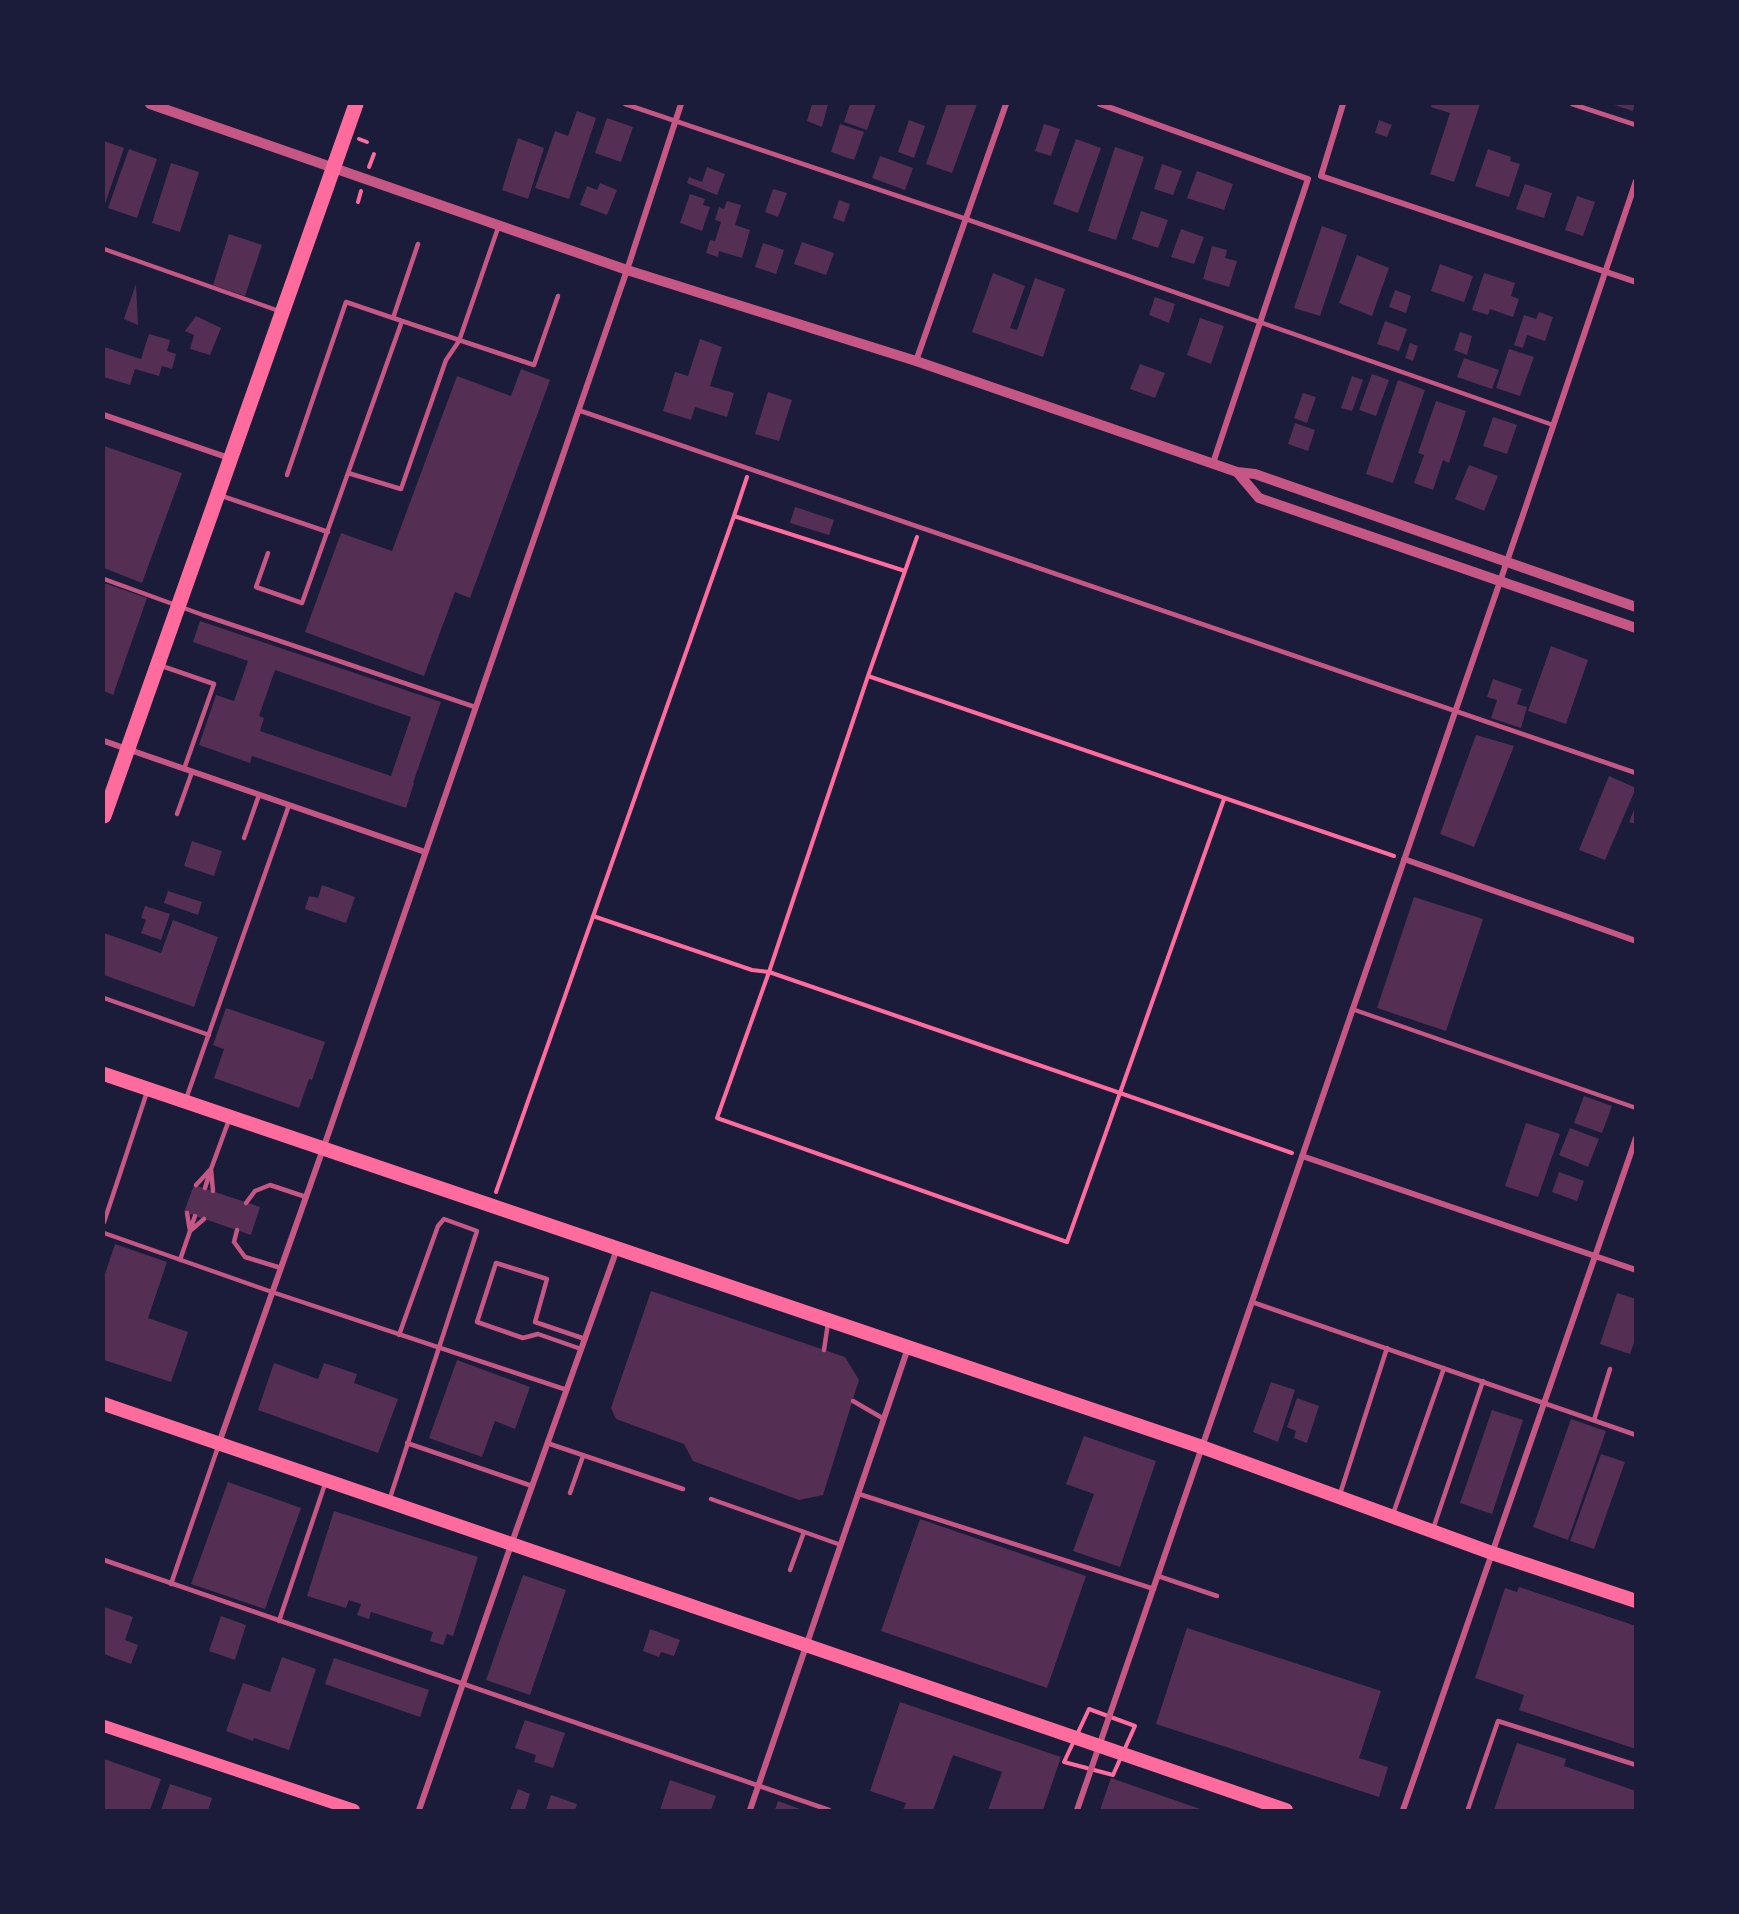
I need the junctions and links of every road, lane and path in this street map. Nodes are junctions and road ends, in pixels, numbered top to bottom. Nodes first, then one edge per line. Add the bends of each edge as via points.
1 (150, 104) edge
2 (356, 104) edge
3 (625, 104) edge
4 (681, 104) edge
5 (1006, 104) edge
6 (1100, 104) edge
7 (1343, 104) edge
8 (1572, 104) edge
9 (676, 120) junction
10 (1635, 125) edge
11 (334, 166) junction
12 (1635, 181) edge
13 (966, 219) junction
14 (499, 225) junction
15 (418, 244) dead end
16 (104, 249) edge
17 (627, 270) junction
18 (1605, 272) junction
19 (1635, 282) edge
20 (558, 296) dead end
21 (282, 312) junction
22 (393, 318) junction
23 (402, 321) junction
24 (1260, 321) junction
25 (459, 340) junction
26 (916, 361) junction
27 (578, 410) junction
28 (104, 415) edge
29 (1553, 425) junction
30 (229, 459) junction
31 (1213, 463) junction
32 (749, 469) junction
33 (1237, 472) junction
34 (348, 473) junction
35 (287, 475) dead end
36 (216, 494) junction
37 (734, 516) junction
38 (921, 528) junction
39 (328, 532) junction
40 (268, 552) dead end
41 (1507, 561) junction
42 (905, 571) junction
43 (104, 579) edge
44 (1500, 582) junction
45 (177, 605) junction
46 (1635, 607) edge
47 (1635, 628) edge
48 (156, 664) junction
49 (868, 676) junction
50 (476, 707) junction
51 (1455, 711) junction
52 (104, 741) edge
53 (127, 749) junction
54 (184, 769) junction
55 (192, 772) junction
56 (1635, 773) edge
57 (259, 795) junction
58 (1224, 799) junction
59 (289, 805) junction
60 (177, 814) dead end
61 (104, 816) edge
62 (243, 838) dead end
63 (425, 852) junction
64 (1404, 859) junction
65 (593, 916) junction
66 (1635, 941) edge
67 (769, 972) junction
68 (104, 998) edge
69 (1352, 1009) junction
70 (209, 1035) junction
71 (104, 1074) edge
72 (148, 1089) junction
73 (1120, 1093) junction
74 (186, 1102) junction
75 (1635, 1108) edge
76 (230, 1118) junction
77 (1635, 1138) edge
78 (323, 1149) junction
79 (1302, 1156) junction
80 (211, 1169) junction
81 (196, 1185) dead end
82 (205, 1188) dead end
83 (213, 1191) dead end
84 (306, 1197) junction
85 (246, 1203) dead end
86 (491, 1206) junction
87 (187, 1213) dead end
88 (195, 1216) dead end
89 (204, 1219) dead end
90 (104, 1222) edge
91 (237, 1230) dead end
92 (190, 1231) junction
93 (104, 1233) edge
94 (617, 1249) junction
95 (1595, 1256) junction
96 (180, 1260) junction
97 (280, 1268) junction
98 (1635, 1270) edge
99 (272, 1292) junction
100 (1252, 1302) junction
101 (828, 1320) junction
102 (399, 1335) junction
103 (585, 1339) junction
104 (439, 1348) junction
105 (909, 1348) junction
106 (1388, 1348) junction
107 (581, 1349) junction
108 (824, 1350) dead end
109 (1444, 1368) junction
110 (1610, 1369) dead end
111 (1484, 1381) junction
112 (567, 1390) junction
113 (853, 1401) dead end
114 (1544, 1402) junction
115 (104, 1404) edge
116 (884, 1419) junction
117 (1594, 1420) junction
118 (1635, 1434) edge
119 (407, 1443) junction
120 (548, 1443) junction
121 (218, 1444) junction
122 (1202, 1447) junction
123 (583, 1456) junction
124 (326, 1481) junction
125 (532, 1486) junction
126 (683, 1490) dead end
127 (570, 1492) dead end
128 (859, 1494) junction
129 (1339, 1497) junction
130 (711, 1499) dead end
131 (389, 1503) junction
132 (1392, 1516) junction
133 (1432, 1531) junction
134 (804, 1532) junction
135 (511, 1545) junction
136 (842, 1545) junction
137 (1492, 1552) junction
138 (104, 1560) edge
139 (790, 1570) dead end
140 (1158, 1576) junction
141 (171, 1584) junction
142 (1154, 1589) junction
143 (1217, 1596) dead end
144 (1635, 1600) edge
145 (279, 1621) junction
146 (807, 1647) junction
147 (463, 1684) junction
148 (104, 1726) edge
149 (1100, 1748) junction
150 (1635, 1765) edge
151 (759, 1786) junction
152 (1468, 1809) edge
153 (354, 1810) edge
154 (419, 1810) edge
155 (750, 1810) edge
156 (829, 1810) edge
157 (1077, 1810) edge
158 (1286, 1810) edge
159 (1403, 1810) edge

1 - 11 street
2 - 11 highway
3 - 9 lane
4 - 9 street
5 - 13 street
6 - 24 street via 1308,178
7 - 18 street via 1321,176
8 - 10 lane
9 - 13 lane
9 - 17 street
11 - 14 street
11 - 21 highway
12 - 18 street
13 - 24 lane
13 - 26 street
14 - 17 street
14 - 25 lane
15 - 22 lane
16 - 21 lane
17 - 26 street
17 - 27 street
18 - 19 street
18 - 29 street
20 - 25 lane via 534,365
21 - 30 highway
22 - 23 lane
22 - 35 lane via 346,302
23 - 25 lane
23 - 34 lane
24 - 29 lane
24 - 31 street
25 - 34 lane via 446,360 401,489
26 - 31 street
27 - 32 lane
27 - 50 street
28 - 30 street
29 - 41 street
30 - 36 highway
31 - 33 street
32 - 37 path
32 - 38 lane
33 - 41 street via 1255,474
33 - 44 street via 1259,498
34 - 39 lane
36 - 39 lane
36 - 45 highway
37 - 42 path
37 - 65 path
38 - 42 path
38 - 51 lane
39 - 40 lane via 302,603 256,587
41 - 44 street
41 - 46 street
42 - 49 path
43 - 45 lane
44 - 47 street
44 - 51 street
45 - 48 highway
45 - 50 lane
48 - 53 highway
48 - 54 lane via 214,684
49 - 58 path
49 - 67 path
50 - 63 street
51 - 56 lane
51 - 64 street
52 - 53 street
53 - 54 street
53 - 61 highway
54 - 55 street
55 - 57 street
55 - 60 lane
57 - 59 street
57 - 62 lane
58 - 64 path
58 - 73 path
59 - 63 street
59 - 70 lane
63 - 78 street
64 - 66 street
64 - 69 street
65 - 67 path via 752,970
65 - 86 path
67 - 73 path
67 - 73 path via 717,1118 1067,1242
68 - 70 lane
69 - 75 lane
69 - 79 street
70 - 74 lane
71 - 72 main road
72 - 74 main road
72 - 90 lane
73 - 79 path
74 - 76 main road
76 - 78 main road
76 - 80 lane
77 - 95 street
78 - 84 street
78 - 86 main road
79 - 95 street
79 - 100 street
80 - 81 lane
80 - 82 lane
80 - 83 lane
84 - 85 lane via 270,1185 255,1191
84 - 97 street
86 - 94 main road
87 - 92 lane
88 - 92 lane
89 - 92 lane
91 - 97 lane via 234,1242 245,1257
92 - 96 lane
93 - 96 lane
94 - 101 main road
94 - 103 street
95 - 98 street
95 - 114 street
96 - 99 lane
97 - 99 street
99 - 102 lane
99 - 121 street
100 - 106 lane
100 - 122 street
101 - 105 main road
101 - 108 lane
102 - 104 lane
102 - 104 lane via 438,1226 444,1219 477,1231
103 - 107 street
103 - 107 lane via 535,1322 547,1280 496,1263 477,1322 523,1338 538,1334
104 - 112 lane
104 - 119 lane
105 - 116 street
105 - 122 main road
106 - 109 lane
106 - 129 lane
107 - 112 street
109 - 111 lane
109 - 132 lane
110 - 117 lane
111 - 114 lane
111 - 133 lane
112 - 120 street
113 - 116 lane
114 - 117 lane
114 - 137 street
115 - 121 main road
116 - 128 street
117 - 118 lane
119 - 125 lane
119 - 131 lane
120 - 123 lane
120 - 125 street
121 - 124 main road
121 - 141 lane
122 - 129 main road
122 - 140 street
123 - 126 lane
123 - 127 lane
124 - 131 main road
124 - 145 lane
125 - 135 street
128 - 136 street
128 - 142 lane
129 - 132 main road
130 - 134 lane
131 - 135 main road
132 - 133 main road
133 - 137 main road
134 - 136 lane
134 - 139 lane
135 - 146 main road
135 - 147 street
136 - 146 street
137 - 144 main road
137 - 159 street
138 - 141 lane
140 - 142 street
140 - 143 lane
141 - 145 lane
142 - 149 street
145 - 147 lane
146 - 149 main road
146 - 151 street
147 - 151 lane
147 - 154 street
148 - 153 main road
149 - 157 street
149 - 158 main road
150 - 152 lane via 1498,1721
151 - 155 street
151 - 156 lane

